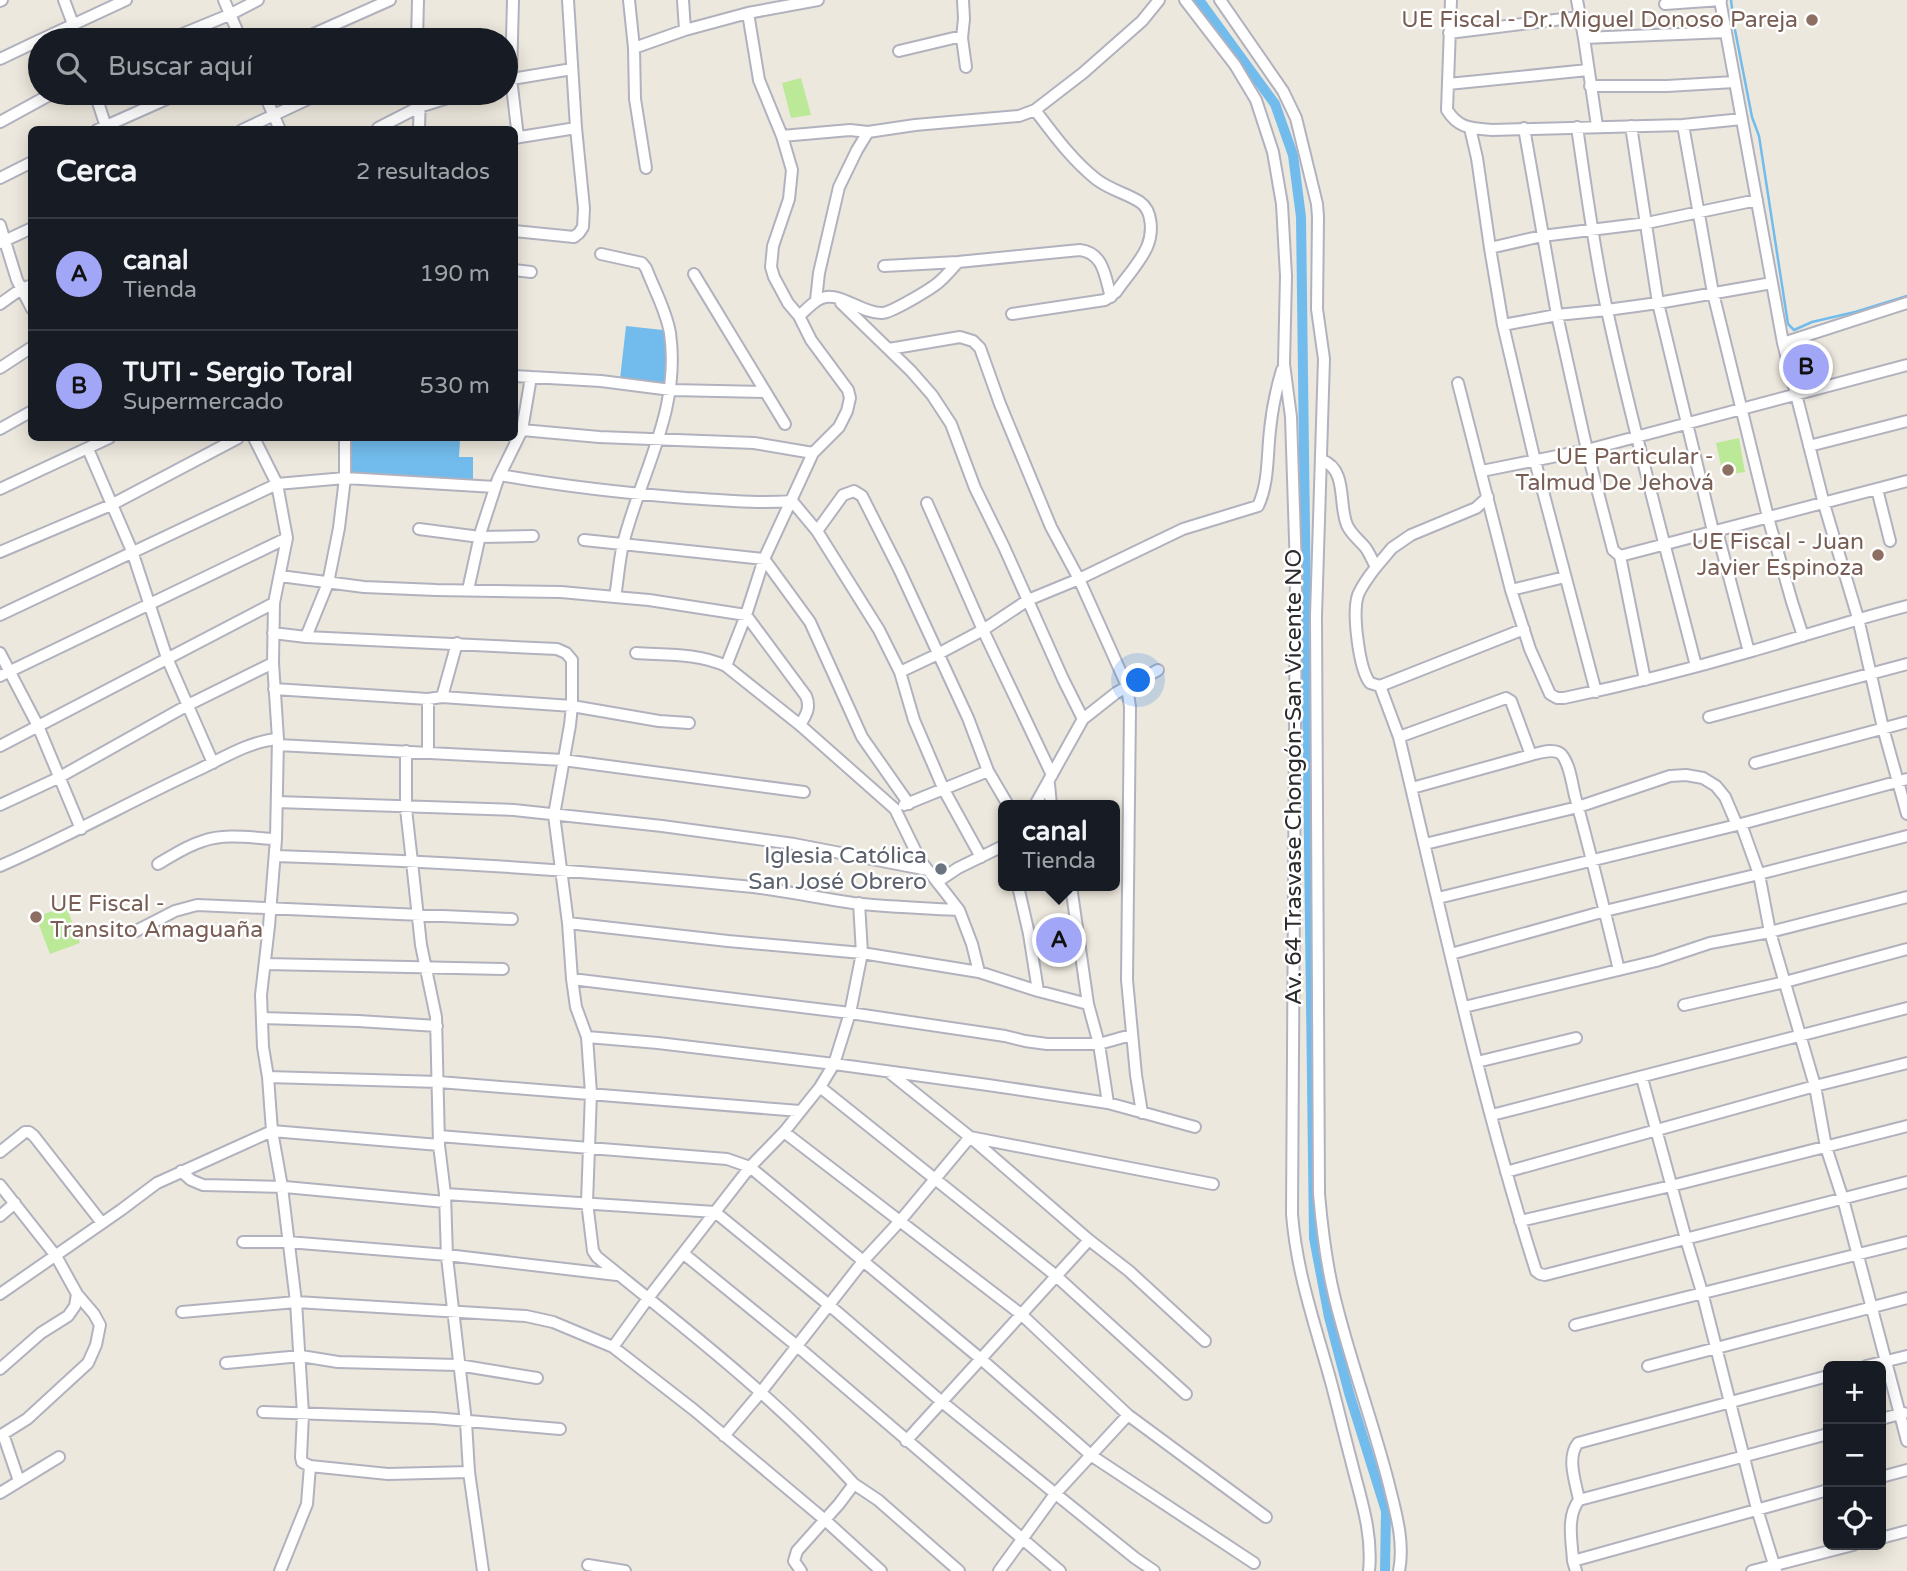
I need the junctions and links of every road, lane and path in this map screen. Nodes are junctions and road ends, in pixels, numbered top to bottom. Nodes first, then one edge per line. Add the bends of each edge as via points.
1 (64, 0) edge
2 (126, 0) edge
3 (224, 0) edge
4 (258, 0) edge
5 (390, 0) edge
6 (418, 0) edge
7 (513, 0) edge
8 (568, 0) edge
9 (629, 0) edge
10 (683, 0) edge
11 (818, 0) edge
12 (963, 0) edge
13 (1159, 0) edge
14 (1185, 0) edge
15 (1220, 0) edge
16 (1451, 0) edge
17 (1577, 0) edge
18 (1721, 0) edge
19 (1665, 4) dead end
20 (748, 13) junction
21 (229, 15) junction
22 (1579, 17) junction
23 (74, 25) junction
24 (67, 28) edge
25 (75, 28) edge
26 (197, 28) edge
27 (235, 28) edge
28 (327, 28) edge
29 (417, 28) edge
30 (512, 28) edge
31 (685, 30) junction
32 (1726, 32) junction
33 (1449, 33) junction
34 (962, 36) junction
35 (1584, 38) junction
36 (28, 46) edge
37 (634, 48) junction
38 (899, 51) dead end
39 (0, 59) edge
40 (966, 67) dead end
41 (572, 69) junction
42 (1588, 70) junction
43 (518, 78) edge
44 (1734, 82) junction
45 (1448, 84) junction
46 (1590, 86) junction
47 (31, 105) edge
48 (98, 105) edge
49 (154, 105) edge
50 (269, 105) edge
51 (294, 105) edge
52 (425, 105) edge
53 (512, 105) edge
54 (419, 107) junction
55 (1035, 110) junction
56 (273, 114) junction
57 (1742, 119) junction
58 (0, 122) edge
59 (1683, 125) junction
60 (103, 126) edge
61 (107, 126) edge
62 (250, 126) edge
63 (278, 126) edge
64 (383, 126) edge
65 (419, 126) edge
66 (515, 126) edge
67 (1597, 126) junction
68 (1632, 126) junction
69 (1577, 127) junction
70 (576, 128) junction
71 (1470, 128) junction
72 (1524, 128) junction
73 (868, 132) junction
74 (782, 136) junction
75 (518, 137) edge
76 (28, 164) edge
77 (646, 168) dead end
78 (0, 178) edge
79 (1757, 200) junction
80 (1697, 213) junction
81 (1647, 223) junction
82 (0, 225) edge
83 (28, 230) edge
84 (1592, 230) junction
85 (518, 231) edge
86 (1542, 236) junction
87 (2, 242) edge
88 (1490, 247) junction
89 (601, 254) dead end
90 (958, 262) junction
91 (884, 266) dead end
92 (518, 270) edge
93 (531, 272) dead end
94 (694, 274) dead end
95 (1772, 283) junction
96 (26, 287) edge
97 (1713, 293) junction
98 (835, 296) junction
99 (1111, 297) junction
100 (816, 300) junction
101 (0, 303) edge
102 (1658, 303) junction
103 (1907, 303) edge
104 (1607, 310) junction
105 (1012, 314) dead end
106 (1557, 315) junction
107 (799, 316) junction
108 (1503, 325) junction
109 (1783, 344) junction
110 (888, 349) junction
111 (28, 350) edge
112 (1284, 364) junction
113 (1907, 365) edge
114 (0, 368) edge
115 (518, 376) edge
116 (531, 377) junction
117 (1458, 383) dead end
118 (671, 390) junction
119 (764, 392) junction
120 (1796, 395) junction
121 (1742, 408) junction
122 (28, 413) edge
123 (1907, 421) edge
124 (1688, 423) junction
125 (785, 424) dead end
126 (0, 429) edge
127 (522, 430) junction
128 (1637, 436) junction
129 (518, 438) edge
130 (658, 440) junction
131 (103, 441) edge
132 (232, 441) edge
133 (256, 441) edge
134 (345, 441) edge
135 (517, 441) edge
136 (1809, 446) junction
137 (88, 449) junction
138 (1587, 450) junction
139 (813, 453) junction
140 (1322, 460) junction
141 (1535, 461) junction
142 (1482, 471) junction
143 (500, 475) junction
144 (345, 478) junction
145 (1907, 481) edge
146 (277, 484) junction
147 (495, 486) junction
148 (0, 489) edge
149 (1877, 489) junction
150 (639, 494) junction
151 (1488, 497) junction
152 (792, 501) junction
153 (927, 503) dead end
154 (1824, 504) junction
155 (111, 505) junction
156 (1769, 518) junction
157 (419, 529) dead end
158 (817, 531) junction
159 (1715, 531) junction
160 (533, 536) dead end
161 (480, 537) junction
162 (287, 538) junction
163 (584, 541) dead end
164 (1890, 541) dead end
165 (623, 545) junction
166 (1665, 545) junction
167 (132, 551) junction
168 (0, 552) edge
169 (1620, 556) junction
170 (764, 559) junction
171 (1376, 567) junction
172 (281, 576) junction
173 (1565, 578) junction
174 (1079, 579) junction
175 (328, 583) junction
176 (468, 590) junction
177 (1511, 590) junction
178 (615, 597) junction
179 (1028, 600) junction
180 (274, 603) junction
181 (148, 604) junction
182 (1907, 606) edge
183 (0, 615) edge
184 (746, 615) junction
185 (1858, 618) junction
186 (983, 629) junction
187 (1524, 629) junction
188 (274, 633) junction
189 (1803, 636) junction
190 (306, 637) junction
191 (457, 643) junction
192 (1749, 652) junction
193 (0, 653) edge
194 (636, 653) dead end
195 (938, 654) junction
196 (167, 658) junction
197 (273, 663) junction
198 (1907, 664) edge
199 (726, 666) junction
200 (1696, 666) junction
201 (1158, 670) dead end
202 (900, 672) junction
203 (4, 674) edge
204 (1872, 674) junction
205 (1645, 680) junction
206 (1127, 686) junction
207 (1380, 687) junction
208 (274, 689) junction
209 (1596, 692) junction
210 (442, 697) junction
211 (428, 699) junction
212 (188, 705) junction
213 (572, 706) junction
214 (1709, 717) dead end
215 (1083, 719) junction
216 (1907, 722) edge
217 (689, 723) dead end
218 (800, 725) junction
219 (37, 726) junction
220 (1883, 728) junction
221 (1399, 737) junction
222 (278, 742) junction
223 (0, 746) edge
224 (406, 751) junction
225 (428, 752) junction
226 (1531, 755) junction
227 (563, 760) junction
228 (213, 763) junction
229 (1755, 763) dead end
230 (988, 771) junction
231 (58, 778) junction
232 (1050, 779) junction
233 (1903, 780) edge
234 (1412, 788) junction
235 (944, 790) junction
236 (804, 792) dead end
237 (1005, 800) edge
238 (1038, 800) edge
239 (1051, 800) edge
240 (277, 802) junction
241 (909, 804) junction
242 (0, 805) edge
243 (406, 806) junction
244 (1578, 807) junction
245 (895, 809) junction
246 (1907, 814) edge
247 (554, 815) junction
248 (1739, 824) junction
249 (81, 829) junction
250 (1907, 836) edge
251 (276, 839) junction
252 (1425, 844) junction
253 (998, 848) edge
254 (275, 856) junction
255 (981, 857) junction
256 (1592, 860) junction
257 (412, 862) junction
258 (158, 864) dead end
259 (0, 866) edge
260 (560, 869) junction
261 (928, 870) junction
262 (1759, 874) junction
263 (937, 883) junction
264 (1019, 891) edge
265 (1073, 891) edge
266 (1907, 897) edge
267 (1438, 898) junction
268 (859, 903) junction
269 (271, 907) junction
270 (959, 910) junction
271 (1605, 912) junction
272 (418, 914) junction
273 (512, 919) dead end
274 (568, 923) junction
275 (136, 931) dead end
276 (1770, 932) junction
277 (1907, 949) edge
278 (862, 953) junction
279 (1451, 954) junction
280 (265, 964) junction
281 (426, 968) junction
282 (503, 969) dead end
283 (1619, 970) junction
284 (979, 972) junction
285 (572, 979) junction
286 (1785, 982) junction
287 (1038, 991) junction
288 (1088, 1004) junction
289 (1684, 1005) dead end
290 (1464, 1007) junction
291 (1907, 1009) edge
292 (850, 1013) junction
293 (262, 1018) junction
294 (437, 1026) junction
295 (1131, 1035) junction
296 (1800, 1035) junction
297 (587, 1037) junction
298 (1576, 1038) dead end
299 (1099, 1044) junction
300 (1478, 1062) junction
301 (1907, 1063) edge
302 (834, 1064) junction
303 (888, 1071) junction
304 (268, 1077) junction
305 (1642, 1078) junction
306 (439, 1082) junction
307 (1815, 1086) junction
308 (820, 1087) junction
309 (591, 1093) junction
310 (1108, 1103) junction
311 (800, 1111) junction
312 (1142, 1113) junction
313 (1492, 1115) junction
314 (1195, 1126) dead end
315 (1907, 1126) edge
316 (1657, 1130) junction
317 (271, 1131) junction
318 (784, 1132) junction
319 (970, 1137) junction
320 (439, 1140) junction
321 (1826, 1147) junction
322 (588, 1148) junction
323 (0, 1152) edge
324 (750, 1167) junction
325 (181, 1171) junction
326 (1506, 1172) junction
327 (935, 1179) junction
328 (1907, 1182) edge
329 (1213, 1184) dead end
330 (0, 1185) edge
331 (1671, 1186) junction
332 (282, 1187) junction
333 (445, 1198) junction
334 (1843, 1199) junction
335 (587, 1202) junction
336 (15, 1203) junction
337 (715, 1212) junction
338 (0, 1216) edge
339 (1520, 1221) junction
340 (900, 1222) junction
341 (103, 1223) junction
342 (1686, 1239) junction
343 (1089, 1240) junction
344 (243, 1242) dead end
345 (288, 1242) junction
346 (1907, 1242) edge
347 (684, 1254) junction
348 (1858, 1254) junction
349 (447, 1255) junction
350 (56, 1256) junction
351 (864, 1261) junction
352 (619, 1275) junction
353 (1055, 1275) junction
354 (1702, 1292) junction
355 (0, 1294) edge
356 (77, 1294) junction
357 (649, 1297) junction
358 (1907, 1298) edge
359 (296, 1302) junction
360 (829, 1305) junction
361 (1871, 1306) junction
362 (452, 1311) junction
363 (181, 1312) dead end
364 (1022, 1315) junction
365 (1575, 1325) dead end
366 (1205, 1341) dead end
367 (797, 1346) junction
368 (613, 1347) junction
369 (1716, 1348) junction
370 (301, 1356) junction
371 (1907, 1356) edge
372 (981, 1359) junction
373 (1886, 1361) junction
374 (226, 1363) dead end
375 (458, 1365) junction
376 (1648, 1366) dead end
377 (0, 1369) edge
378 (1823, 1377) edge
379 (537, 1378) dead end
380 (761, 1392) junction
381 (1186, 1394) dead end
382 (1730, 1401) junction
383 (942, 1402) junction
384 (263, 1412) dead end
385 (1904, 1413) edge
386 (303, 1414) junction
387 (1128, 1415) junction
388 (1886, 1418) edge
389 (466, 1422) junction
390 (560, 1429) dead end
391 (1, 1431) edge
392 (1823, 1434) edge
393 (724, 1436) junction
394 (906, 1441) junction
395 (1907, 1441) edge
396 (1092, 1456) junction
397 (1744, 1456) junction
398 (60, 1457) dead end
399 (310, 1466) junction
400 (1907, 1470) edge
401 (469, 1472) junction
402 (1886, 1476) edge
403 (19, 1481) junction
404 (854, 1484) junction
405 (1823, 1491) edge
406 (0, 1493) edge
407 (1055, 1494) junction
408 (1579, 1500) junction
409 (1757, 1509) junction
410 (1266, 1517) dead end
411 (825, 1520) junction
412 (1907, 1531) edge
413 (1886, 1537) edge
414 (1021, 1539) junction
415 (1836, 1550) edge
416 (1254, 1563) dead end
417 (588, 1565) dead end
418 (1575, 1566) edge
419 (1775, 1568) edge
420 (280, 1571) edge
421 (483, 1571) edge
422 (625, 1571) edge
423 (801, 1571) edge
424 (881, 1571) edge
425 (959, 1571) edge
426 (999, 1571) edge
427 (1060, 1571) edge
428 (1154, 1571) edge
429 (1369, 1571) edge
430 (1399, 1571) edge
431 (1752, 1571) edge

1 - 23 street
2 - 23 street
3 - 21 street
4 - 21 street
5 - 28 street
6 - 29 street
7 - 30 street
8 - 41 street
9 - 37 street
10 - 31 street
11 - 20 street
12 - 34 street
13 - 55 street via 1142,21
14 - 112 street, Av. 64 Trasvase Chongón-San Vicente NO via 1256,100 1273,152 1282,204 1286,276
15 - 140 street via 1276,80 1296,118 1317,204 1317,309 1324,359
16 - 33 street
17 - 22 street
18 - 19 street
18 - 32 street
20 - 31 street
20 - 74 street via 759,80
21 - 26 street
21 - 27 street
22 - 33 street
22 - 35 street
23 - 24 street
23 - 25 street
31 - 37 street
32 - 35 street
32 - 44 street
33 - 45 street
34 - 38 street
34 - 40 street
35 - 42 street
36 - 39 street
37 - 77 street via 635,99
41 - 43 street
41 - 70 street
42 - 45 street
42 - 46 street
44 - 46 street
44 - 57 street
45 - 71 street via 1447,110 1454,122
46 - 67 street
47 - 58 street
48 - 60 street
49 - 61 street
50 - 56 street
51 - 56 street
52 - 54 street
53 - 66 street
54 - 64 street
54 - 65 street
55 - 73 street via 1019,116
55 - 99 street via 1074,159 1105,185 1140,202 1150,216 1147,248
56 - 62 street
56 - 63 street
57 - 59 street
57 - 79 street
59 - 68 street
59 - 80 street
67 - 68 street
67 - 69 street
68 - 81 street
69 - 72 street
69 - 84 street
70 - 75 street
70 - 85 street via 583,227 574,237
71 - 72 street
71 - 88 street
72 - 86 street
73 - 74 street
73 - 100 street via 839,187
74 - 107 street via 792,170 771,267
76 - 78 street
79 - 80 street
79 - 95 street
80 - 81 street
80 - 97 street
81 - 84 street
81 - 102 street
82 - 87 street
83 - 87 street
84 - 86 street
84 - 104 street
86 - 88 street
86 - 106 street
87 - 96 street
88 - 108 street
89 - 118 street via 637,261 646,268 667,318
90 - 91 street
90 - 98 street via 926,292 884,314
90 - 99 street via 1088,251 1101,262
92 - 93 street
94 - 119 street
95 - 97 street
95 - 109 street
96 - 101 street
97 - 102 street
97 - 121 street
98 - 100 street
98 - 110 street
99 - 105 street
100 - 107 street
102 - 104 street
102 - 124 street
103 - 109 street
104 - 106 street
104 - 128 street
106 - 108 street
106 - 138 street
107 - 139 street via 850,398 839,427
108 - 141 street
109 - 120 street
110 - 174 street via 960,337 980,348 1051,527
110 - 179 street via 932,395 951,424 975,488
111 - 114 street
112 - 174 street via 1273,407 1264,493 1258,506 1183,529
112 - 429 street, Av. 64 Trasvase Chongón-San Vicente NO via 1291,417 1296,570 1294,1244 1368,1525
113 - 120 street
115 - 116 street
116 - 118 street
116 - 127 street
117 - 142 street
118 - 119 street
118 - 130 street
119 - 125 street
120 - 121 street
120 - 136 street
121 - 124 street
121 - 156 street
122 - 126 street
123 - 136 street
124 - 128 street
124 - 159 street
127 - 129 street
127 - 130 street
128 - 138 street
128 - 166 street
130 - 139 street via 754,443
130 - 150 street
131 - 137 street
132 - 155 street
133 - 146 street
134 - 144 street
135 - 143 street
136 - 154 street
137 - 148 street
137 - 155 street
138 - 141 street
138 - 169 street via 1613,550
139 - 152 street
140 - 171 street via 1338,474 1346,523
140 - 430 street via 1316,617 1319,1194 1335,1296 1399,1527
141 - 142 street
141 - 173 street
142 - 151 street
143 - 147 street
143 - 150 street
144 - 146 street
144 - 147 street
144 - 175 street
145 - 149 street
146 - 162 street
146 - 167 street
147 - 161 street
149 - 154 street
149 - 164 street
150 - 152 street
150 - 165 street
151 - 171 street via 1476,508 1410,535
151 - 177 street
152 - 158 street
152 - 170 street
153 - 186 street
154 - 156 street
154 - 185 street
155 - 167 street
155 - 168 street
156 - 159 street
156 - 189 street
157 - 161 street
158 - 195 street via 843,495 854,491 862,496
158 - 202 street
159 - 166 street
159 - 192 street
160 - 161 street
161 - 176 street
162 - 172 street
162 - 181 street
163 - 165 street
165 - 170 street
165 - 178 street
166 - 169 street
166 - 200 street
167 - 181 street
167 - 183 street
169 - 205 street
170 - 184 street
170 - 241 street via 810,622 862,737
171 - 207 street via 1358,594 1355,621 1367,680
172 - 175 street
172 - 180 street
173 - 177 street
173 - 209 street
174 - 179 street
174 - 206 street
175 - 176 street
175 - 190 street
176 - 178 street
177 - 187 street
178 - 184 street
179 - 186 street
179 - 215 street
180 - 188 street
180 - 196 street
181 - 196 street
181 - 203 street
182 - 185 street
184 - 199 street
184 - 218 street via 806,696 808,710
185 - 189 street
185 - 204 street
186 - 195 street
186 - 232 street
187 - 207 street
187 - 209 street via 1550,694 1564,698
188 - 190 street
188 - 197 street
189 - 192 street
190 - 191 street
191 - 210 street
191 - 213 street via 566,653 572,660
192 - 200 street
193 - 203 street
194 - 199 street via 697,657
195 - 202 street
195 - 230 street
196 - 212 street
196 - 219 street
197 - 208 street
197 - 212 street
198 - 204 street
199 - 218 street
200 - 205 street
201 - 206 street
202 - 235 street via 914,720
203 - 219 street
204 - 214 street
204 - 220 street
205 - 209 street
206 - 215 street
206 - 295 street
207 - 221 street
208 - 211 street
208 - 222 street
210 - 211 street
210 - 213 street
211 - 225 street
212 - 228 street
212 - 231 street
213 - 217 street
213 - 227 street
215 - 232 street
216 - 220 street
218 - 245 street
219 - 223 street
219 - 231 street
220 - 229 street
220 - 233 street
221 - 226 street via 1506,698
221 - 234 street
222 - 224 street
222 - 228 street via 262,740
222 - 240 street
224 - 225 street
224 - 243 street
225 - 227 street
226 - 234 street
226 - 244 street via 1550,751 1562,755
227 - 236 street
227 - 247 street
228 - 249 street
230 - 235 street
230 - 237 street
231 - 242 street
231 - 249 street
232 - 238 street
232 - 239 street
233 - 246 street
233 - 248 street
234 - 252 street
235 - 241 street
235 - 255 street
240 - 243 street
240 - 251 street
241 - 245 street
243 - 247 street
243 - 257 street
244 - 248 street via 1670,776 1686,775 1716,786
244 - 252 street
244 - 256 street
245 - 261 street
247 - 260 street
247 - 261 street via 794,844
248 - 256 street
248 - 262 street
249 - 259 street
250 - 262 street
251 - 254 street
251 - 258 street via 204,840
252 - 267 street
253 - 255 street
254 - 257 street
254 - 269 street
255 - 263 street
256 - 267 street
256 - 271 street
257 - 260 street
257 - 272 street
260 - 268 street
260 - 274 street
261 - 263 street
262 - 271 street
262 - 276 street
263 - 270 street
264 - 287 street
265 - 288 street
266 - 276 street
267 - 279 street
268 - 270 street
268 - 278 street
269 - 272 street
269 - 275 street via 197,905
269 - 280 street
270 - 284 street
271 - 279 street
271 - 283 street
272 - 273 street
272 - 281 street
274 - 278 street
274 - 285 street
276 - 283 street via 1710,943
276 - 286 street
277 - 286 street
278 - 284 street
278 - 292 street
279 - 290 street
280 - 281 street
280 - 293 street
281 - 282 street
281 - 294 street
283 - 290 street
284 - 287 street
285 - 292 street
285 - 297 street
286 - 289 street
286 - 296 street
287 - 288 street
288 - 299 street
290 - 300 street
291 - 296 street
292 - 299 street via 1036,1043
292 - 302 street
293 - 294 street
293 - 304 street
294 - 306 street
295 - 299 street
295 - 312 street
296 - 305 street
296 - 307 street
297 - 302 street
297 - 309 street
298 - 300 street
299 - 310 street
300 - 313 street
301 - 307 street
302 - 303 street
302 - 308 street
303 - 310 street
303 - 319 street
304 - 306 street
304 - 317 street
305 - 313 street
305 - 316 street
306 - 309 street
306 - 320 street
307 - 316 street
307 - 321 street
308 - 311 street
308 - 327 street
309 - 311 street
309 - 322 street
310 - 312 street
311 - 318 street
312 - 314 street
313 - 326 street
315 - 321 street
316 - 326 street
316 - 331 street
317 - 320 street
317 - 325 street
317 - 332 street
318 - 324 street
318 - 340 street
319 - 327 street
319 - 329 street
319 - 343 street
320 - 322 street
320 - 333 street
321 - 331 street
321 - 334 street
322 - 324 street via 727,1159
322 - 335 street
323 - 341 street via 29,1132
324 - 337 street
324 - 351 street
325 - 332 street via 203,1185
325 - 341 street via 157,1182
326 - 339 street
327 - 340 street
327 - 353 street
328 - 334 street
330 - 336 street
331 - 339 street
331 - 342 street
332 - 333 street
332 - 345 street
333 - 335 street
333 - 349 street
334 - 342 street
334 - 348 street
335 - 337 street
335 - 352 street via 593,1251
336 - 338 street
336 - 350 street
337 - 347 street
337 - 360 street
339 - 342 street via 1536,1271 1545,1275
340 - 351 street
340 - 364 street
341 - 350 street
342 - 354 street
343 - 353 street
343 - 366 street
344 - 345 street
345 - 349 street
345 - 359 street
346 - 348 street
347 - 357 street
347 - 367 street
348 - 354 street
348 - 361 street
349 - 352 street
349 - 362 street
350 - 355 street
350 - 356 street
351 - 360 street
351 - 372 street
352 - 357 street
353 - 364 street
353 - 381 street
354 - 365 street
354 - 369 street
356 - 377 street via 68,1316
356 - 391 street via 100,1325 88,1363 27,1419
357 - 368 street
357 - 380 street
358 - 361 street
359 - 362 street
359 - 363 street
359 - 370 street
360 - 367 street
360 - 383 street
361 - 369 street
361 - 373 street
362 - 368 street via 540,1318
362 - 375 street
364 - 372 street
364 - 387 street
367 - 380 street
367 - 394 street
368 - 393 street
369 - 376 street
369 - 382 street
370 - 374 street
370 - 375 street via 338,1362
370 - 386 street
371 - 373 street
372 - 383 street
372 - 396 street
373 - 385 street
375 - 379 street
375 - 389 street
378 - 382 street
380 - 393 street
380 - 404 street
382 - 397 street
382 - 408 street via 1578,1443 1572,1456
383 - 394 street
383 - 407 street
384 - 386 street
385 - 388 street
385 - 395 street
386 - 389 street
386 - 399 street via 301,1457
387 - 396 street
387 - 410 street
389 - 390 street
389 - 401 street
391 - 403 street
392 - 397 street
393 - 411 street
394 - 414 street
396 - 407 street
396 - 416 street
397 - 408 street
397 - 409 street
398 - 403 street
399 - 401 street via 388,1474
399 - 420 street via 307,1504
400 - 402 street
401 - 421 street
403 - 406 street
404 - 411 street
404 - 425 street
405 - 409 street
407 - 414 street
407 - 428 street
408 - 418 street via 1570,1526
409 - 418 street
409 - 419 street
411 - 423 street via 797,1551 794,1561
411 - 424 street
412 - 413 street
414 - 426 street
414 - 427 street
415 - 419 street
417 - 422 street
419 - 431 street

